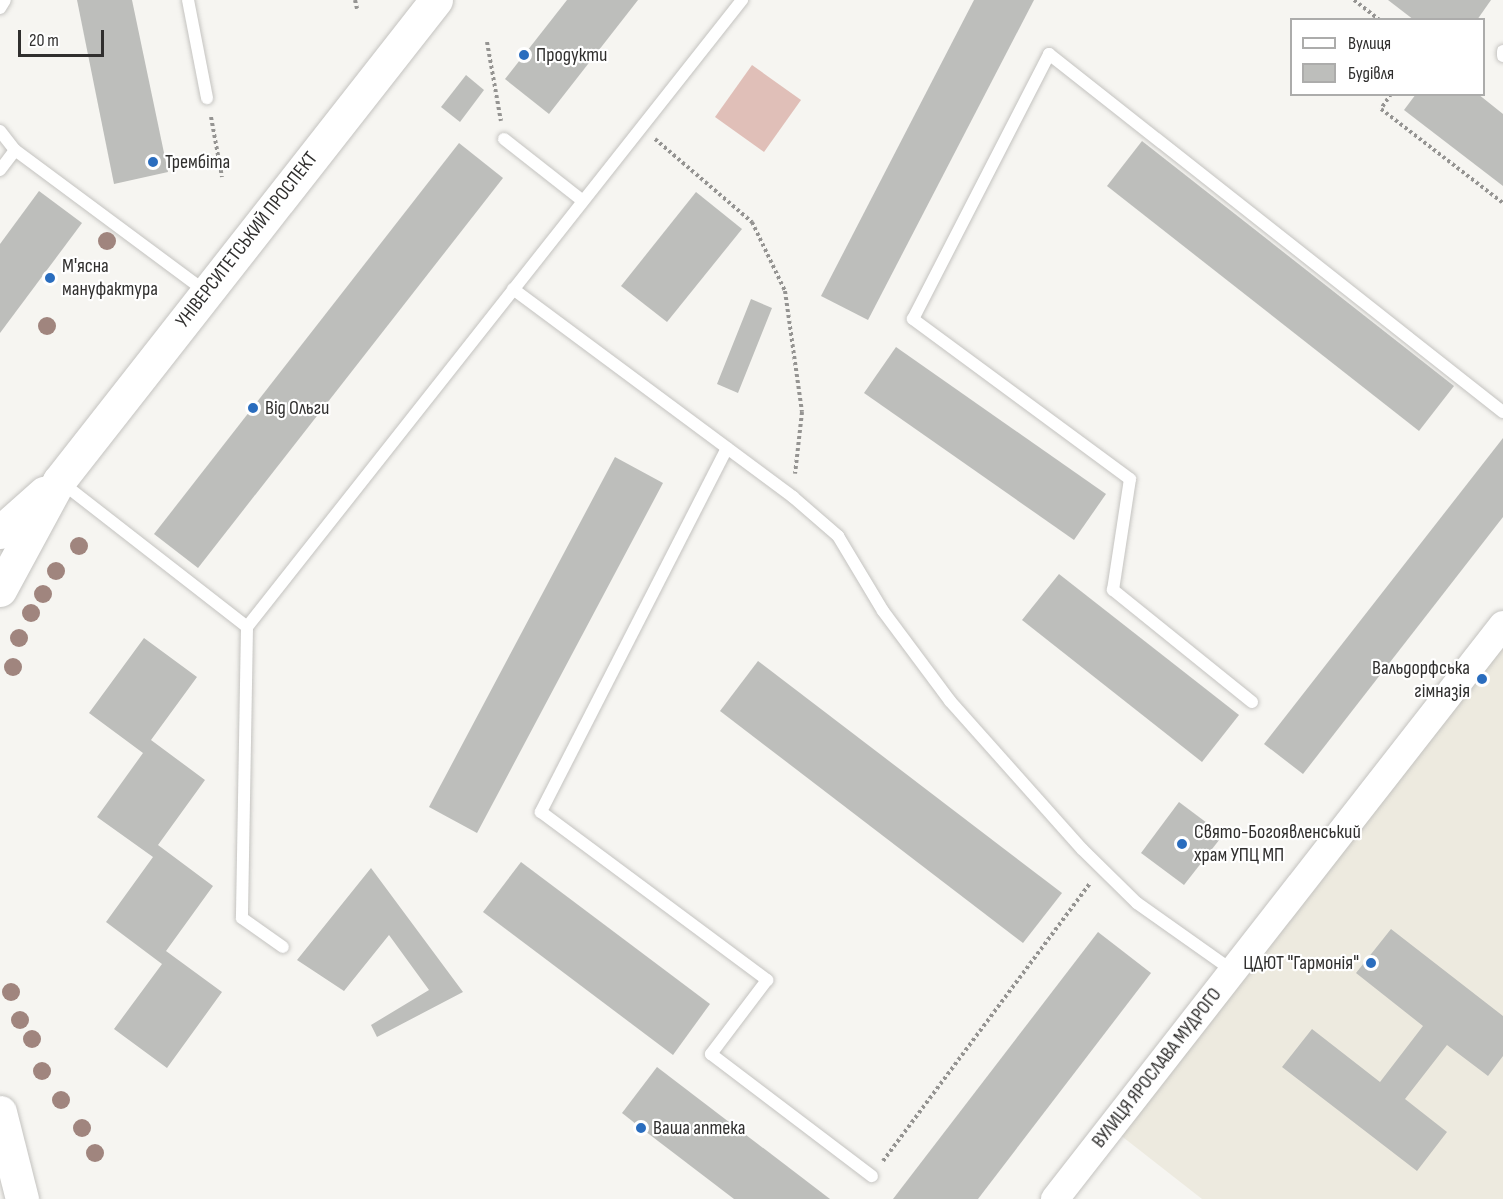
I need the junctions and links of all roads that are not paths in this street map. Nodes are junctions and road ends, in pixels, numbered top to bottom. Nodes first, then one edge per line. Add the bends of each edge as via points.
1 (5, 0) edge
2 (188, 0) edge
3 (436, 0) edge
4 (742, 0) edge
5 (0, 8) edge
6 (1503, 51) edge
7 (1503, 56) edge
8 (207, 98) road end
9 (0, 131) edge
10 (504, 139) road end
11 (15, 150) junction
12 (0, 170) edge
13 (583, 201) junction
14 (513, 289) junction
15 (207, 292) junction
16 (1503, 412) edge
17 (727, 448) junction
18 (59, 480) junction
19 (0, 532) edge
20 (0, 590) edge
21 (1503, 625) edge
22 (247, 627) junction
23 (1251, 702) dead end
24 (283, 948) dead end
25 (1234, 971) junction
26 (0, 1112) edge
27 (872, 1176) road end
28 (0, 1188) edge
29 (8, 1199) edge
30 (22, 1199) edge
31 (1055, 1199) edge

1 - 5 lane
2 - 8 lane
3 - 15 main road, УНІВЕРСИТЕТСЬКИЙ ПРОСПЕКТ
4 - 13 lane
6 - 7 lane
9 - 11 lane
10 - 13 lane
11 - 12 lane
11 - 15 lane
13 - 14 lane
14 - 17 lane
14 - 22 lane
15 - 18 main road, УНІВЕРСИТЕТСЬКИЙ ПРОСПЕКТ
16 - 23 lane via 1049,54 913,319 1130,479 1113,590
17 - 25 lane via 793,497 838,537 883,611 950,701 1101,868 1137,903
17 - 27 lane via 541,812 767,980 711,1054
18 - 19 main road
18 - 20 main road
18 - 22 lane
21 - 25 street, ВУЛИЦЯ ЯРОСЛАВА МУДРОГО
22 - 24 lane via 242,918
25 - 31 street, ВУЛИЦЯ ЯРОСЛАВА МУДРОГО
26 - 30 main road
28 - 29 main road

